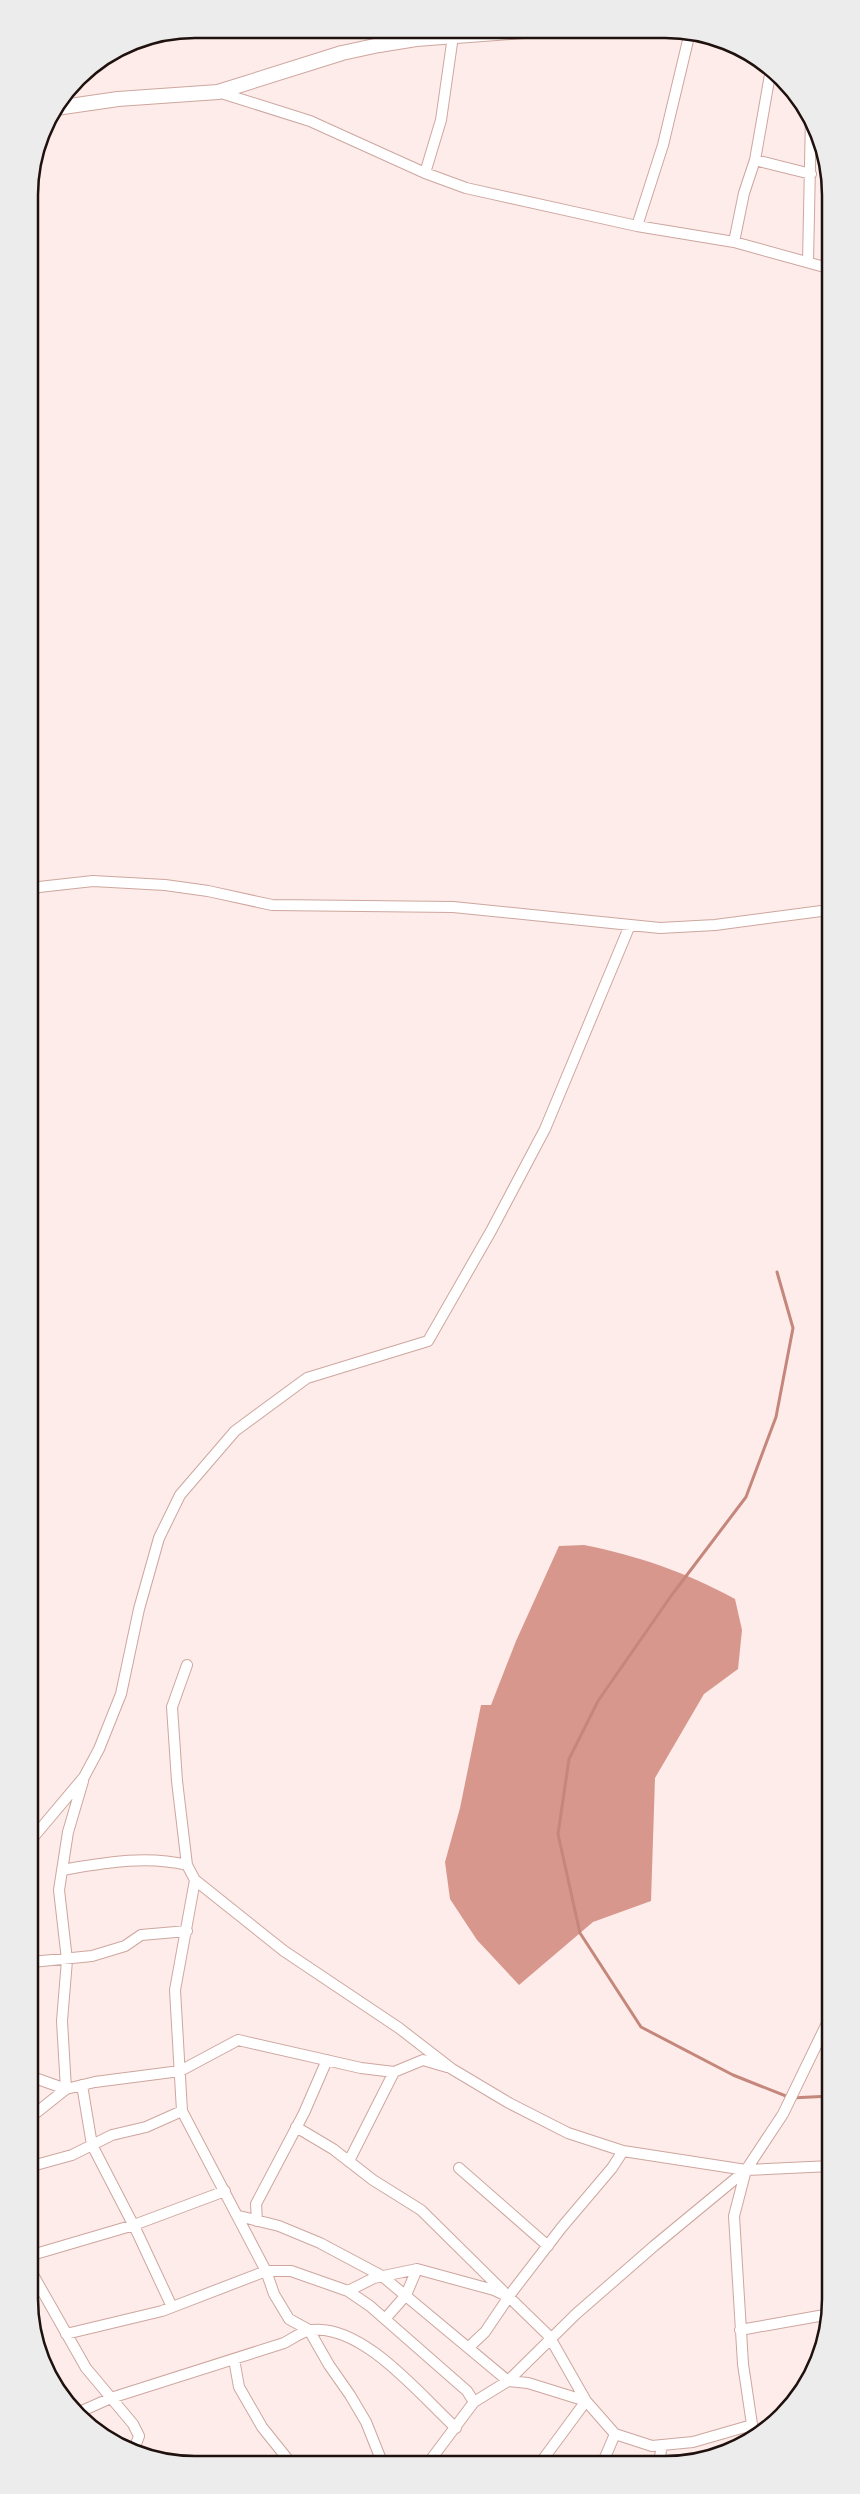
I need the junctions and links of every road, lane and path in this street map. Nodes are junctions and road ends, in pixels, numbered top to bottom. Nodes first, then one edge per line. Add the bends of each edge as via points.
1 (428, 38) edge
2 (453, 38) edge
3 (688, 40) edge
4 (770, 77) edge
5 (218, 92) junction
6 (65, 107) edge
7 (811, 137) edge
8 (755, 160) junction
9 (424, 172) junction
10 (811, 174) junction
11 (637, 226) junction
12 (734, 242) junction
13 (808, 262) junction
14 (822, 266) edge
15 (38, 887) edge
16 (822, 911) edge
17 (630, 925) junction
18 (187, 1665) dead end
19 (84, 1777) junction
20 (38, 1832) edge
21 (188, 1865) junction
22 (62, 1870) junction
23 (195, 1880) junction
24 (187, 1931) junction
25 (67, 1960) junction
26 (38, 1962) edge
27 (822, 2032) edge
28 (327, 2060) junction
29 (452, 2069) junction
30 (180, 2071) junction
31 (394, 2072) junction
32 (38, 2079) edge
33 (82, 2085) junction
34 (66, 2089) junction
35 (38, 2111) edge
36 (182, 2111) junction
37 (296, 2127) junction
38 (92, 2145) junction
39 (623, 2151) junction
40 (349, 2161) junction
41 (38, 2164) edge
42 (822, 2166) edge
43 (459, 2168) dead end
44 (746, 2170) junction
45 (226, 2190) junction
46 (238, 2216) junction
47 (257, 2221) junction
48 (134, 2225) junction
49 (548, 2246) junction
50 (38, 2253) edge
51 (417, 2269) junction
52 (266, 2271) junction
53 (382, 2276) junction
54 (38, 2284) edge
55 (348, 2291) junction
56 (406, 2295) junction
57 (509, 2297) junction
58 (172, 2307) junction
59 (821, 2316) edge
60 (385, 2318) junction
61 (309, 2330) junction
62 (740, 2330) junction
63 (66, 2334) junction
64 (551, 2340) junction
65 (469, 2347) junction
66 (234, 2359) junction
67 (508, 2381) junction
68 (111, 2398) junction
69 (586, 2401) junction
70 (474, 2402) junction
71 (83, 2411) edge
72 (752, 2425) junction
73 (456, 2428) junction
74 (753, 2429) edge
75 (615, 2434) junction
76 (135, 2444) edge
77 (662, 2445) junction
78 (285, 2456) edge
79 (380, 2456) edge
80 (434, 2456) edge
81 (545, 2456) edge
82 (606, 2456) edge
83 (660, 2456) edge

1 - 5 main road via 342,53
2 - 9 street via 441,120
3 - 11 street via 663,145
4 - 8 street
5 - 6 main road via 118,99
5 - 9 street via 310,121
7 - 10 street
8 - 10 street
8 - 12 street
9 - 11 street via 466,188
10 - 13 street
11 - 12 street
12 - 13 street
13 - 14 street
15 - 17 street via 93,881 164,885 272,905 453,907
16 - 17 street via 715,924 660,928
17 - 19 street via 545,1129 428,1341 307,1378 235,1431 180,1495 159,1538 139,1609 121,1694
18 - 21 street via 172,1707
19 - 20 street
19 - 22 street via 68,1832
21 - 22 street via 167,1860 117,1861
21 - 23 street
22 - 25 street via 59,1890
23 - 24 street
23 - 29 street via 284,1951 399,2028
24 - 25 street via 141,1936 117,1948
24 - 30 street via 174,1990
25 - 26 street
25 - 34 street via 62,2021
27 - 44 street via 783,2114
28 - 30 street via 238,2040
28 - 31 street
28 - 37 street
29 - 31 street via 423,2060
29 - 39 street via 508,2103 568,2133
30 - 33 street
30 - 36 street
31 - 40 street
32 - 34 street
33 - 34 street
33 - 38 street
34 - 35 street
36 - 38 street
36 - 45 street
37 - 40 street
37 - 47 street via 256,2204
38 - 41 street via 72,2155
38 - 48 street
39 - 44 street
39 - 49 street
40 - 57 street via 421,2210
42 - 44 street
43 - 49 street
44 - 62 street via 734,2216
44 - 64 street via 654,2246
45 - 46 street
45 - 48 street
46 - 47 street
46 - 52 street
47 - 53 street via 280,2226 320,2243
48 - 50 street
48 - 58 street
49 - 57 street
51 - 53 street
51 - 56 street
51 - 57 street
52 - 55 street via 291,2271
52 - 58 street
52 - 61 street via 274,2294 289,2319
53 - 55 street
53 - 56 street
54 - 63 street
55 - 60 street
56 - 60 street
56 - 65 street
57 - 64 street
57 - 65 street via 485,2332
58 - 63 street
59 - 62 street
60 - 70 street via 467,2391
61 - 66 street via 284,2343
61 - 73 street via 346,2335 360,2344 383,2360
61 - 79 street via 366,2422
62 - 72 street
63 - 68 street via 86,2368
64 - 67 street
64 - 69 street
65 - 67 street
66 - 68 street
66 - 78 street via 239,2387 262,2427
67 - 69 street via 528,2383
67 - 70 street
68 - 71 street
68 - 76 street via 133,2424 138,2436
69 - 75 street
69 - 81 street
70 - 73 street
72 - 74 street
72 - 77 street via 693,2442
73 - 80 street
75 - 77 street via 652,2446
75 - 82 street
77 - 83 street

